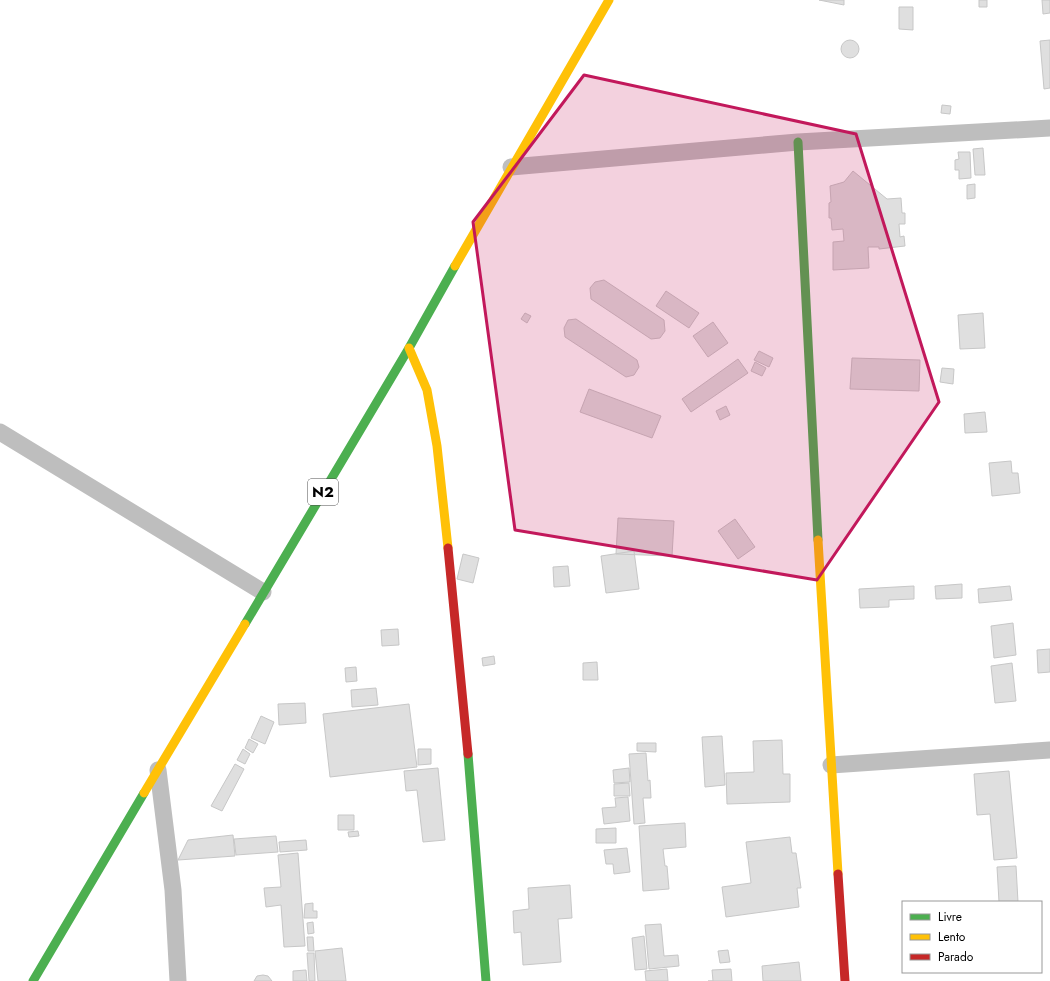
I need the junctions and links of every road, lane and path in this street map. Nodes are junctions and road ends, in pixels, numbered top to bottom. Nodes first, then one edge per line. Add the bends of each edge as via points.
1 (609, 0) edge
2 (1050, 128) edge
3 (798, 142) junction
4 (511, 167) junction
5 (409, 348) junction
6 (0, 432) edge
7 (264, 592) junction
8 (1050, 750) edge
9 (831, 765) junction
10 (158, 770) junction
11 (33, 981) edge
12 (178, 981) edge
13 (486, 981) edge
14 (844, 981) edge

1 - 4 street, N2
2 - 3 street
3 - 4 street
3 - 9 street
4 - 5 street, N2
5 - 7 street, N2
5 - 13 street via 427,390 438,446 460,660
6 - 7 street
7 - 10 street, N2
8 - 9 street
9 - 14 street
10 - 11 street, N2
10 - 12 street via 173,890

